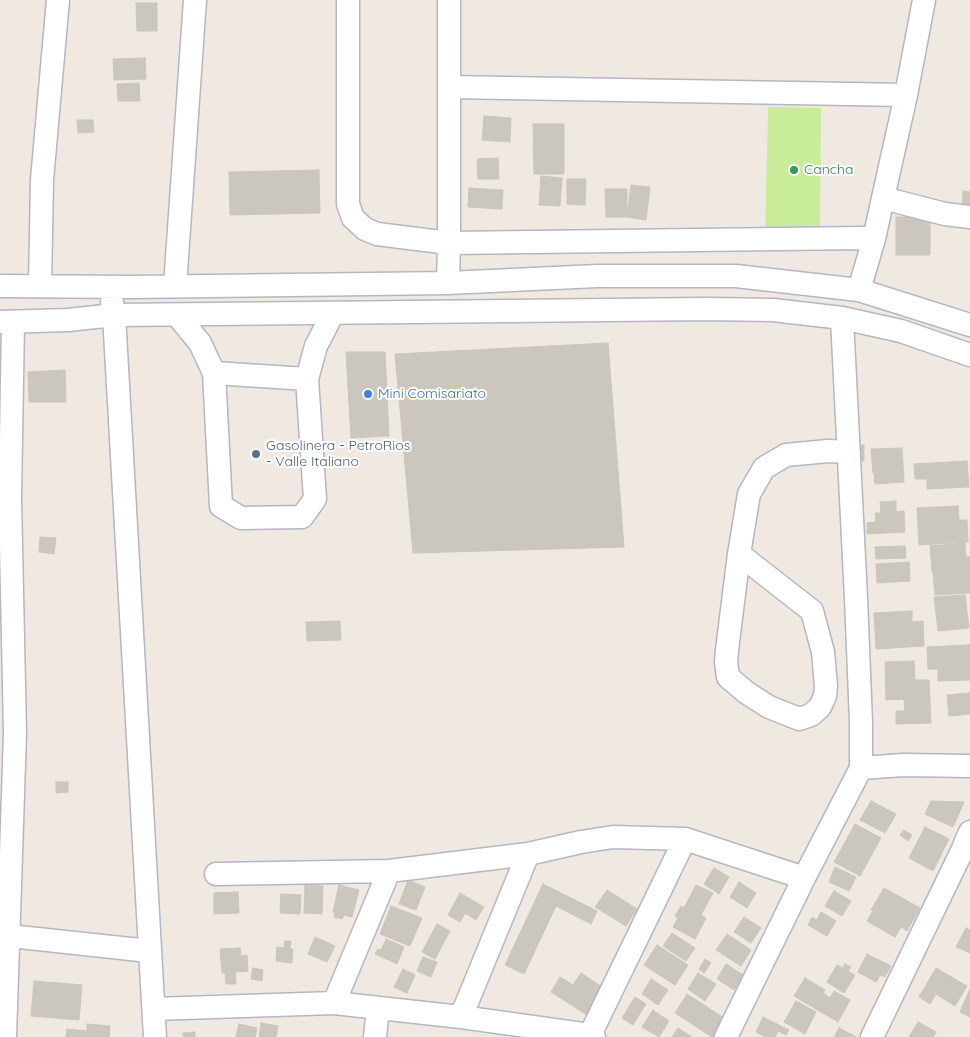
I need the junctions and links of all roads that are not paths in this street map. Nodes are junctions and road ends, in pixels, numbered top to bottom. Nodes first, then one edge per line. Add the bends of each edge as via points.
1 (58, 0) edge
2 (196, 0) edge
3 (348, 0) edge
4 (449, 0) edge
5 (924, 0) edge
6 (449, 86) junction
7 (906, 95) junction
8 (883, 198) junction
9 (970, 217) edge
10 (874, 239) junction
11 (449, 243) junction
12 (448, 283) junction
13 (0, 286) edge
14 (40, 286) junction
15 (174, 286) junction
16 (110, 287) junction
17 (859, 290) junction
18 (333, 313) junction
19 (114, 315) junction
20 (177, 315) junction
21 (842, 318) junction
22 (7, 322) edge
23 (970, 325) edge
24 (970, 355) edge
25 (214, 374) junction
26 (307, 379) junction
27 (849, 452) junction
28 (5, 498) edge
29 (739, 554) junction
30 (970, 766) edge
31 (861, 768) junction
32 (970, 832) edge
33 (685, 840) junction
34 (528, 854) junction
35 (389, 871) junction
36 (216, 874) dead end
37 (804, 878) junction
38 (4, 935) edge
39 (150, 951) junction
40 (334, 1003) junction
41 (378, 1008) junction
42 (154, 1010) junction
43 (461, 1017) junction
44 (592, 1036) edge
45 (5, 1037) edge
46 (155, 1037) edge
47 (375, 1037) edge
48 (726, 1037) edge
49 (872, 1037) edge

1 - 14 street via 42,180
2 - 15 street
3 - 11 street via 348,204 353,218 377,234
4 - 6 street
5 - 7 street
6 - 7 street
6 - 11 street
7 - 8 street
8 - 9 street
8 - 10 street
10 - 11 street
10 - 17 street
11 - 12 street
12 - 15 street
12 - 17 street via 597,276 736,276
13 - 14 street
14 - 16 street
15 - 16 street
16 - 19 street
17 - 23 street
18 - 20 street
18 - 21 street via 708,309 773,310
18 - 26 street via 316,346
19 - 20 street
19 - 22 street
19 - 39 street
20 - 25 street via 200,343
21 - 24 street via 900,331
21 - 27 street
22 - 28 street
25 - 26 street
25 - 26 street via 221,506 241,518 302,517 315,499
27 - 29 street via 786,455 764,468 749,494
27 - 31 street
28 - 38 street via 15,733
29 - 29 street via 727,650 728,677 768,707 799,719 811,715 820,707 826,686 823,652 812,610
30 - 31 street
31 - 37 street
32 - 49 street
33 - 34 street via 613,837
33 - 37 street
33 - 44 street
34 - 35 street
34 - 43 street
35 - 36 street
35 - 40 street
37 - 48 street
38 - 39 street
38 - 45 street
39 - 42 street
40 - 41 street
40 - 42 street
41 - 43 street
41 - 47 street
42 - 46 street
43 - 44 street

